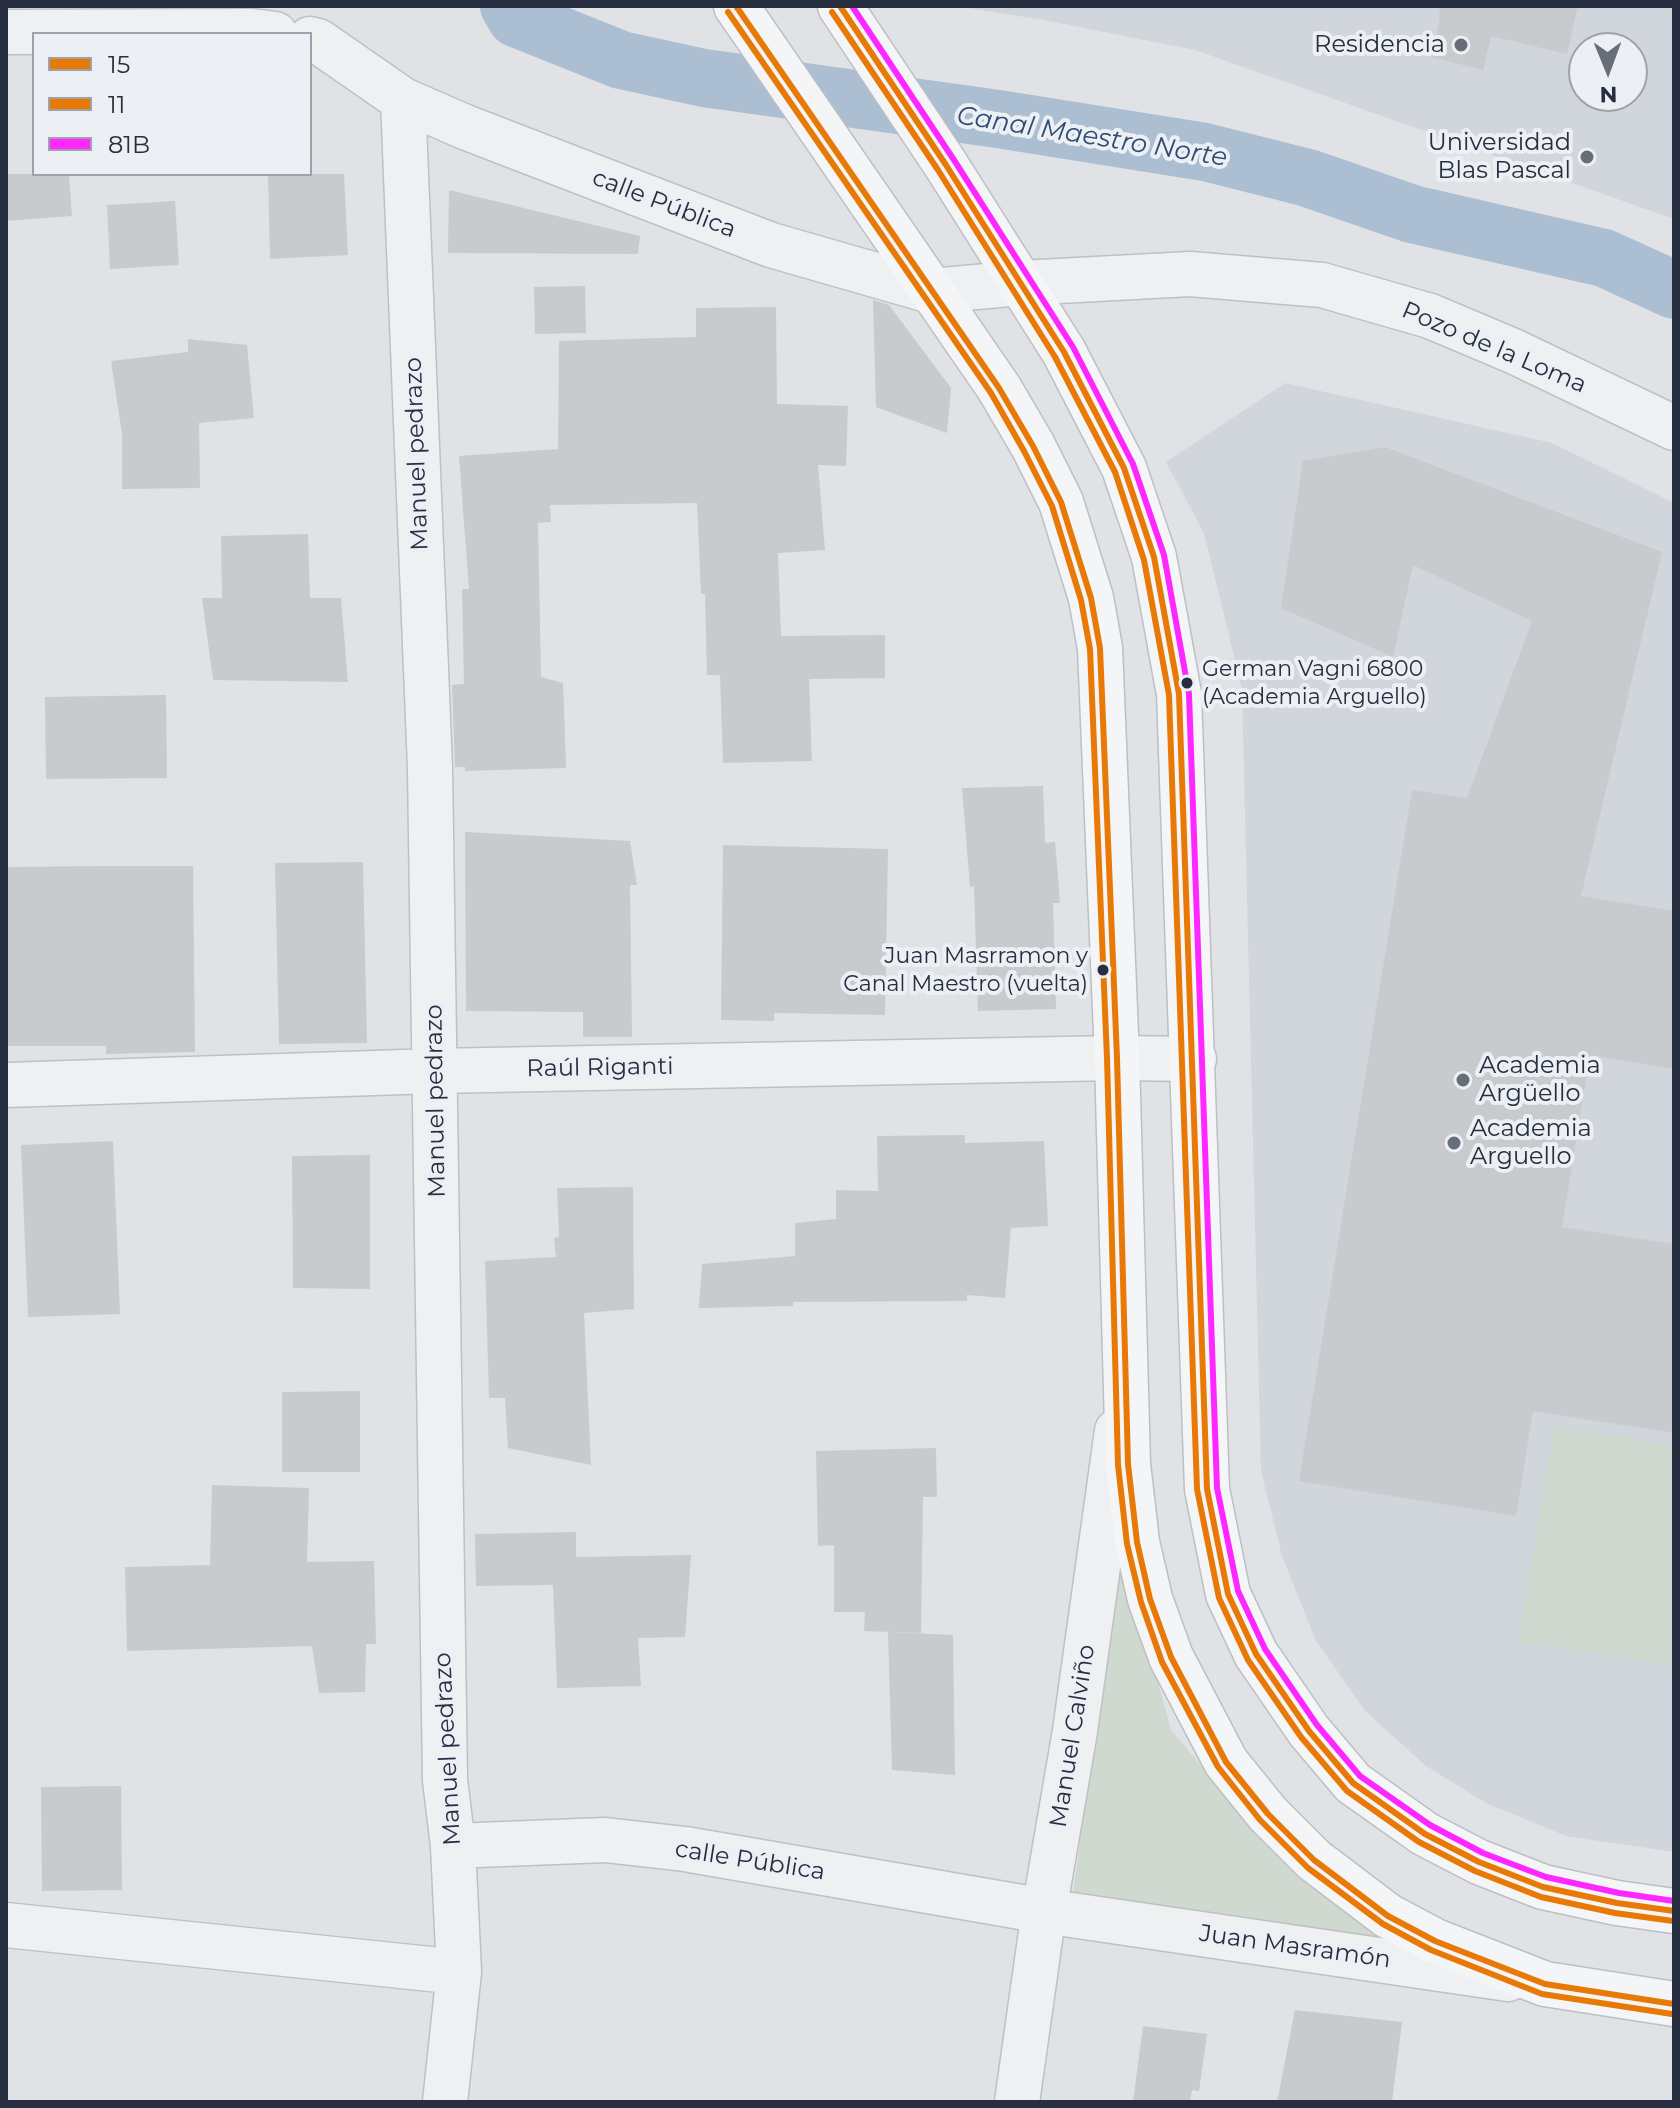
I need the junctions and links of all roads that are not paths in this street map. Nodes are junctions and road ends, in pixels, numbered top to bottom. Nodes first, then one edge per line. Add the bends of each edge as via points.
1 (840, 6) edge
2 (737, 8) edge
3 (6, 32) edge
4 (263, 32) edge
5 (312, 40) edge
6 (403, 100) junction
7 (1021, 283) junction
8 (931, 291) junction
9 (1674, 428) edge
10 (1117, 1058) junction
11 (1194, 1059) junction
12 (435, 1071) junction
13 (6, 1085) edge
14 (1126, 1370) junction
15 (453, 1846) junction
16 (1044, 1911) junction
17 (1674, 1911) edge
18 (6, 1925) edge
19 (459, 1972) junction
20 (1545, 1984) junction
21 (1674, 2004) edge
22 (445, 2102) edge
23 (1017, 2102) edge

1 - 7 main road
2 - 8 main road
3 - 4 street
5 - 6 street
6 - 8 street, calle Pública via 771,245
6 - 12 street, Manuel pedrazo via 430,768
7 - 8 street
7 - 9 street, Pozo de la Loma via 1190,274 1322,285 1430,316
7 - 11 main road via 1064,352 1124,468 1154,557 1179,694
8 - 10 main road via 1033,446 1061,502 1091,598 1100,648
10 - 11 street, Raúl Riganti
10 - 12 street, Raúl Riganti
10 - 14 main road
11 - 17 main road via 1207,1489 1228,1594 1256,1654 1353,1783 1425,1834 1543,1887
12 - 13 street, Raúl Riganti
12 - 15 street, Manuel pedrazo via 445,1780
14 - 16 street, Manuel Calviño
14 - 20 main road via 1128,1464 1150,1599 1171,1657 1226,1762 1314,1860 1388,1916 1435,1941
15 - 16 street, calle Pública via 605,1840
15 - 19 street, Manuel pedrazo
16 - 20 street, Juan Masramón
16 - 23 street, Manuel Calviño
18 - 19 street
19 - 22 street, Manuel pedrazo
20 - 21 main road

